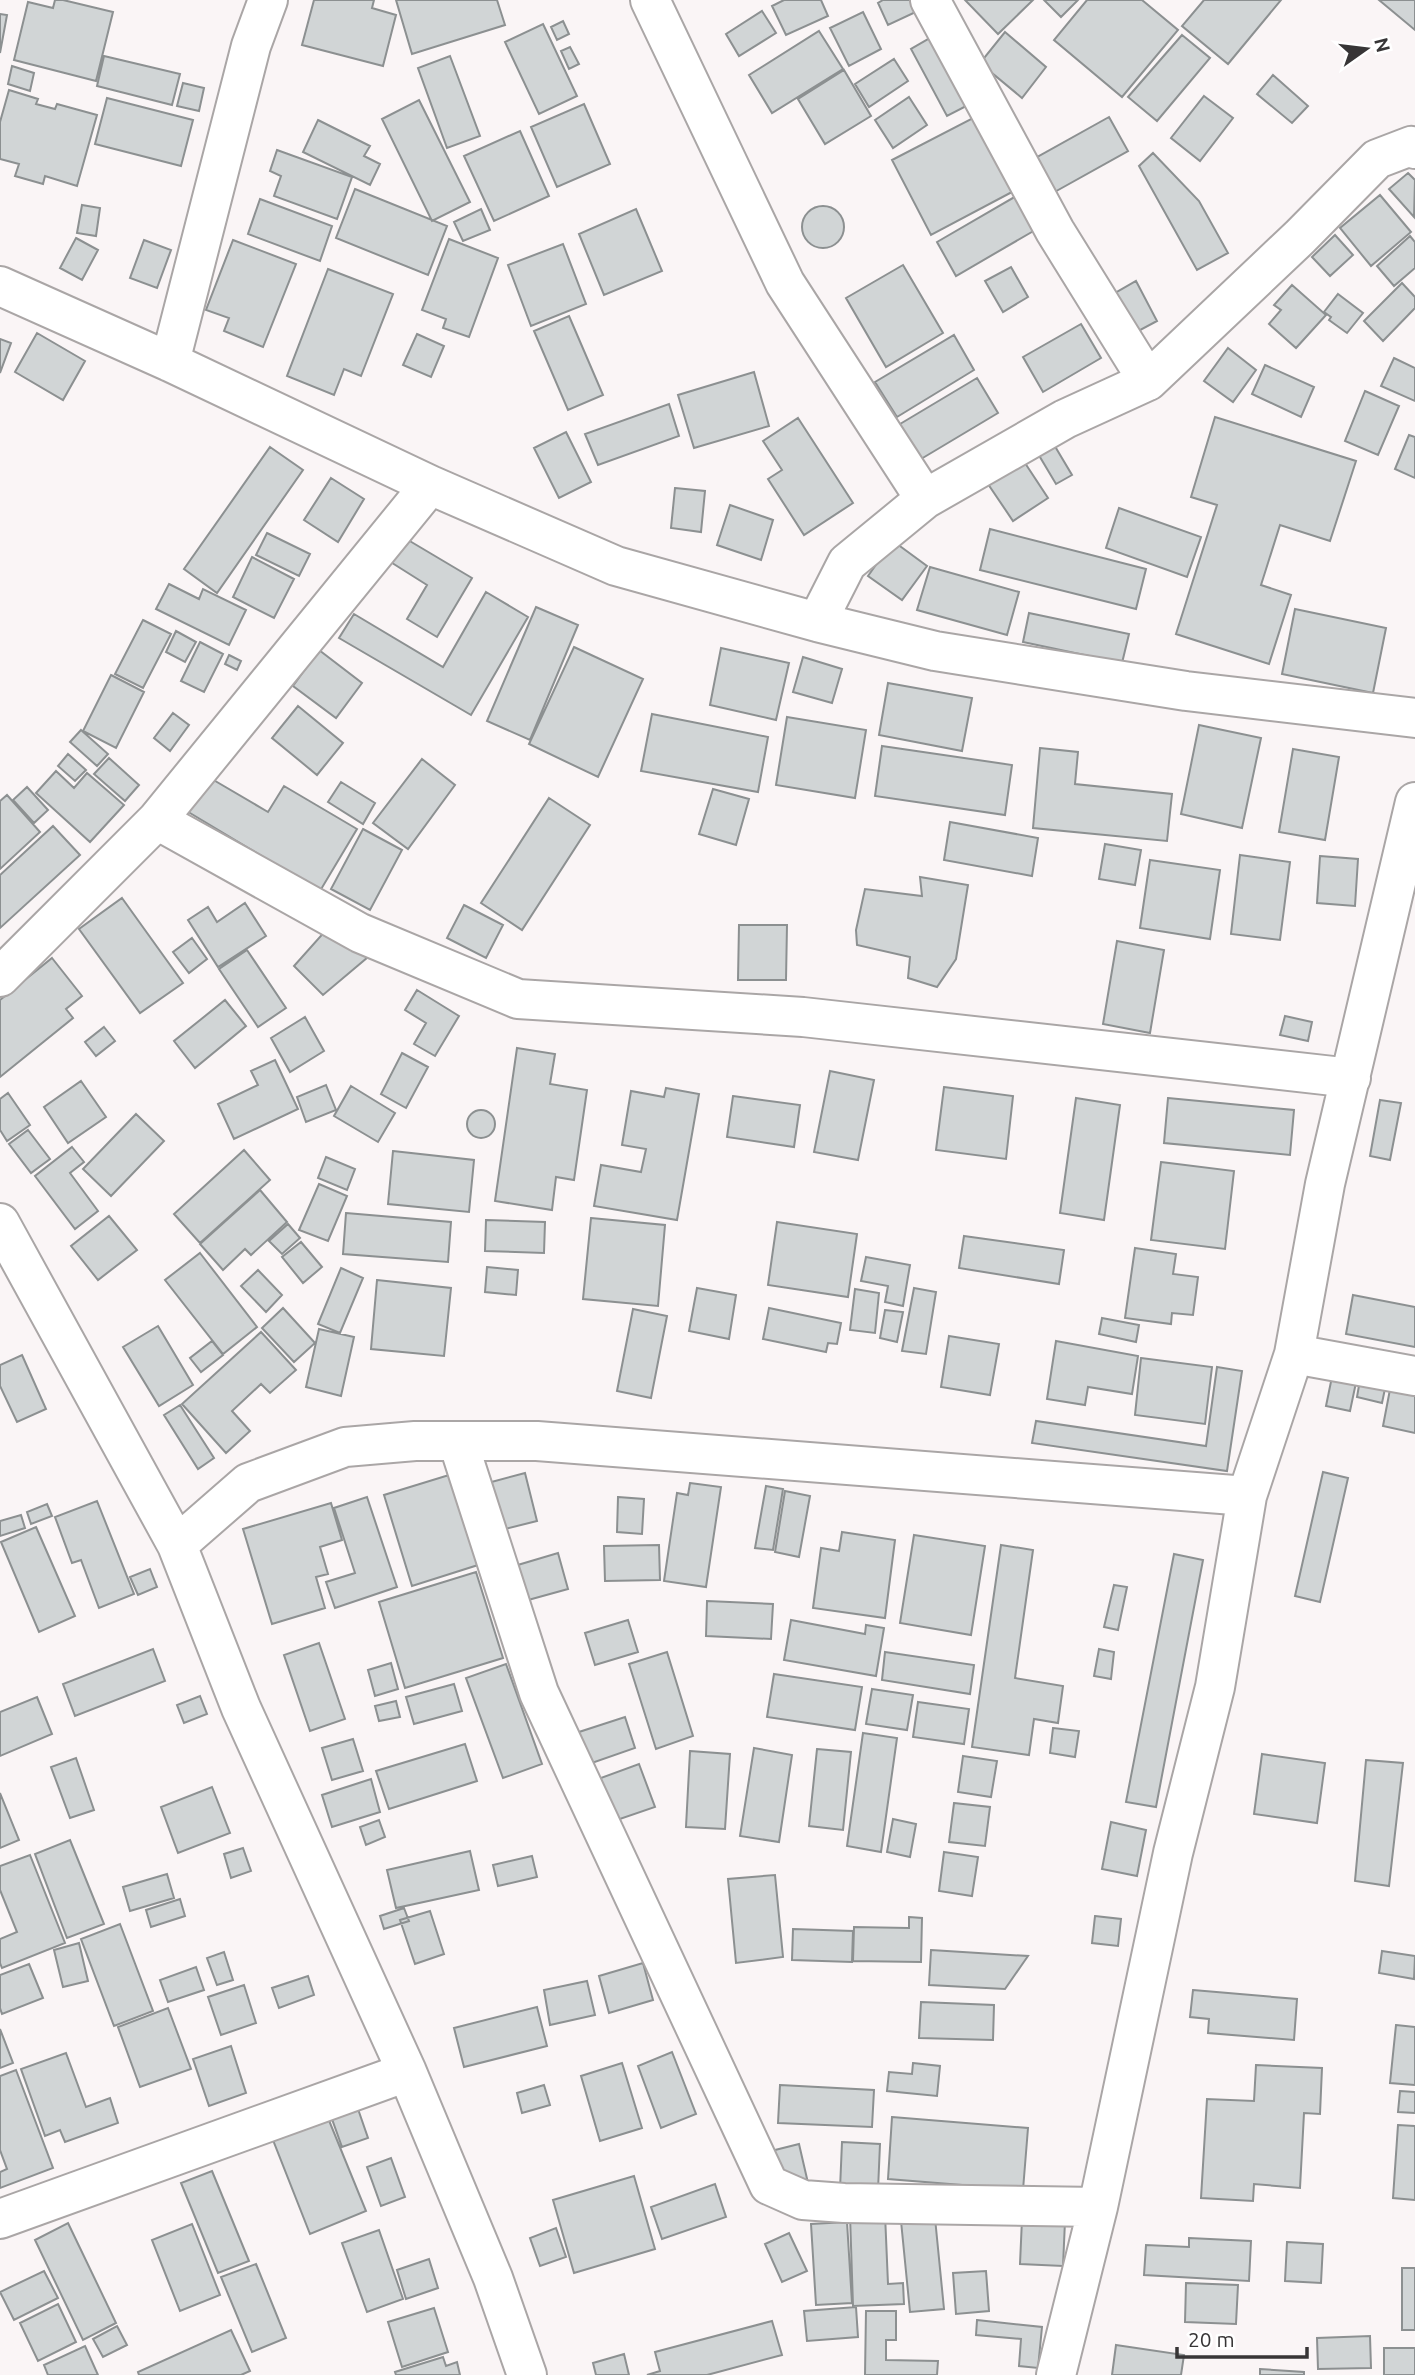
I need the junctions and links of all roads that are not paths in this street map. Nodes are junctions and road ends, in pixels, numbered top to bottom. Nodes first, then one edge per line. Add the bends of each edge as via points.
1 (268, 0) edge
2 (650, 0) edge
3 (930, 0) edge
4 (1415, 149) edge
5 (0, 286) edge
6 (170, 362) junction
7 (1149, 381) junction
8 (430, 485) junction
9 (925, 499) junction
10 (817, 622) junction
11 (1415, 718) edge
12 (1415, 802) edge
13 (157, 820) junction
14 (0, 977) edge
15 (1351, 1078) junction
16 (0, 1223) edge
17 (1294, 1354) junction
18 (1415, 1376) edge
19 (458, 1441) junction
20 (1247, 1496) junction
21 (177, 1545) junction
22 (407, 2071) junction
23 (1098, 2207) junction
24 (0, 2219) edge
25 (527, 2375) edge
26 (1056, 2375) edge

1 - 6 street via 251,46
2 - 9 street via 785,284
3 - 7 street via 1055,231
4 - 7 street via 1411,146 1377,159
5 - 6 street
6 - 8 street
7 - 9 street via 1065,419
8 - 10 street via 616,566
8 - 13 street
9 - 10 street via 847,563
10 - 11 street via 934,651 1186,691
12 - 15 street
13 - 14 street
13 - 15 street via 360,933 518,999 803,1017
15 - 17 street via 1325,1184
16 - 21 street
17 - 18 street
17 - 20 street
19 - 20 street via 537,1441
19 - 21 street via 333,1451 248,1483
19 - 23 street via 539,1693 769,2185 816,2202
20 - 23 street via 1215,1687 1172,1853
21 - 22 street via 241,1708
22 - 24 street
22 - 25 street via 493,2278
23 - 26 street

